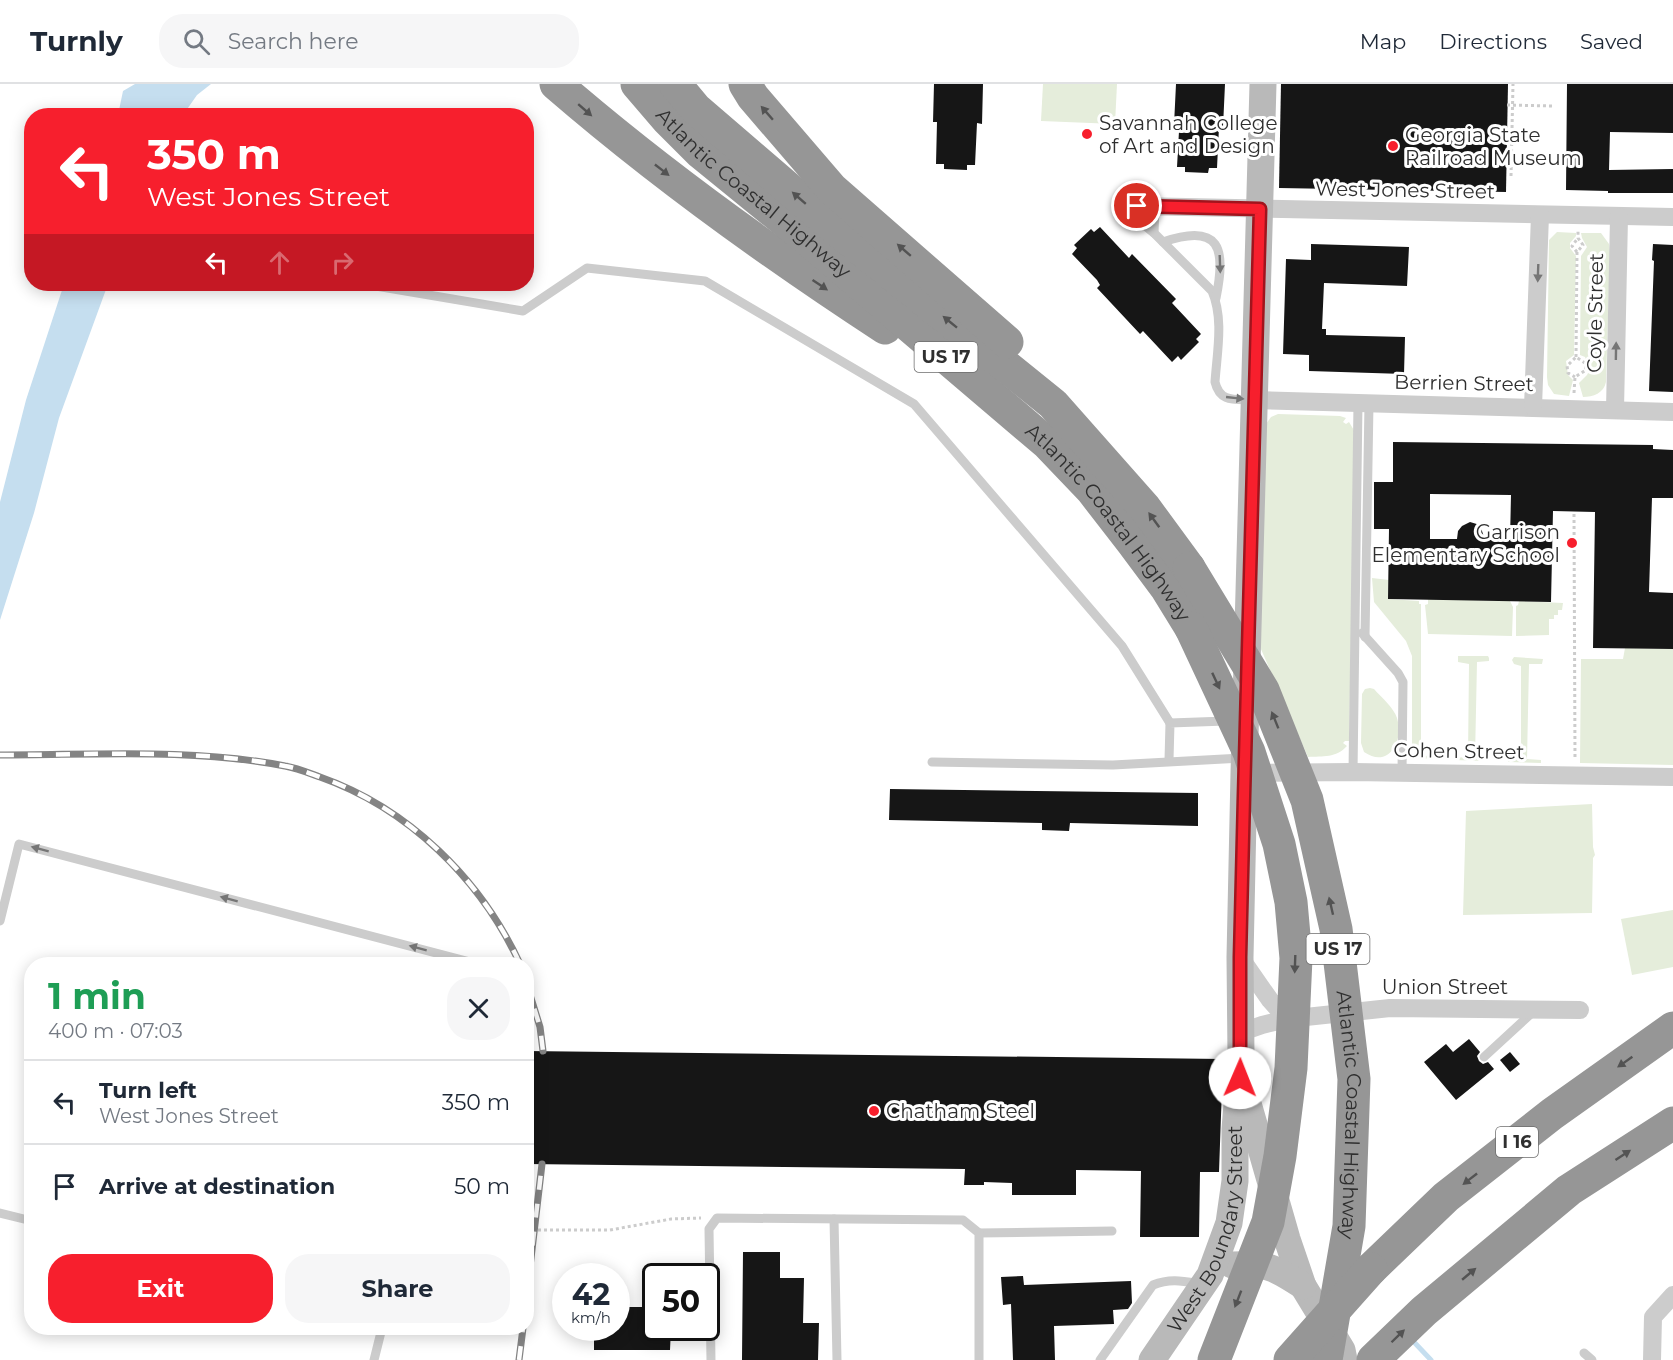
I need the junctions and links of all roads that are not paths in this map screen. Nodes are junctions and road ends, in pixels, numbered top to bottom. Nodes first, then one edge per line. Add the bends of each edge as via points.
1 (556, 84) edge
2 (637, 84) edge
3 (675, 84) edge
4 (745, 84) edge
5 (1263, 84) edge
6 (681, 114) junction
7 (1146, 207) junction
8 (1260, 209) junction
9 (1540, 215) junction
10 (1620, 216) junction
11 (1673, 217) edge
12 (1154, 233) junction
13 (1163, 242) junction
14 (407, 291) edge
15 (1216, 299) junction
16 (1254, 400) junction
17 (997, 401) junction
18 (1364, 404) junction
19 (1533, 407) junction
20 (1615, 410) junction
21 (1673, 412) edge
22 (1102, 459) junction
23 (1356, 626) junction
24 (1365, 637) junction
25 (1246, 721) junction
26 (1170, 723) junction
27 (1169, 760) junction
28 (932, 762) dead end
29 (1244, 766) junction
30 (1353, 772) junction
31 (1402, 773) junction
32 (1673, 777) edge
33 (0, 921) edge
34 (448, 957) edge
35 (1240, 957) junction
36 (1536, 1010) junction
37 (1580, 1010) dead end
38 (1287, 1019) junction
39 (1673, 1028) edge
40 (1242, 1032) junction
41 (1484, 1057) dead end
42 (1240, 1078) junction
43 (1673, 1123) edge
44 (0, 1213) edge
45 (24, 1219) edge
46 (834, 1219) junction
47 (1112, 1231) dead end
48 (979, 1233) junction
49 (1207, 1280) junction
50 (1303, 1286) junction
51 (1673, 1295) edge
52 (380, 1335) edge
53 (1584, 1353) dead end
54 (374, 1360) edge
55 (711, 1360) edge
56 (837, 1360) edge
57 (979, 1360) edge
58 (1100, 1360) edge
59 (1152, 1360) edge
60 (1214, 1360) edge
61 (1290, 1360) edge
62 (1326, 1360) edge
63 (1344, 1360) edge
64 (1373, 1360) edge
65 (1592, 1360) edge
66 (1652, 1360) edge

1 -> 17 highway via 715,212
2 - 6 highway, Atlantic Coastal Highway / US 17
3 - 6 highway, Atlantic Coastal Highway / US 17
22 -> 4 highway via 1044,376 832,189
5 - 8 main road, West Boundary Street
6 - 17 highway, Atlantic Coastal Highway / US 17 via 701,153
22 -> 6 highway, Atlantic Coastal Highway / US 17 via 1053,404 831,225
7 - 8 street, West Jones Street
7 - 12 lane
7 - 12 lane via 1138,217
8 - 9 street, West Jones Street
8 - 16 main road, West Boundary Street
9 - 10 street, West Jones Street
9 -> 19 street
10 - 11 street, West Jones Street
20 -> 10 street, Coyle Street
12 - 13 lane
13 - 15 lane
13 -> 15 lane via 1181,236 1213,241 1221,260
14 - 26 lane via 523,310 587,268 705,281 914,404 1122,646
15 -> 16 lane via 1217,391 1226,399
16 - 18 street, Berrien Street
16 - 25 main road, West Boundary Street
17 -> 60 highway, Atlantic Coastal Highway / US 17, bridge via 1048,444 1091,489 1167,589 1191,628 1249,752 1279,844 1291,902 1296,958 1291,1068 1280,1156 1268,1222
18 - 19 street, Berrien Street
18 - 23 lane
18 - 24 lane
19 - 20 street, Berrien Street
20 - 21 street, Berrien Street
62 -> 22 highway, Atlantic Coastal Highway / US 17, bridge via 1349,1226 1354,1079 1336,929 1307,800 1263,690 1189,568 1145,508
23 - 24 lane
23 - 30 lane
24 - 31 lane via 1403,682
25 - 26 lane
25 - 29 main road, West Boundary Street
26 - 27 lane
27 - 28 lane via 1113,765
27 - 29 lane
29 - 30 street, Cohen Street
29 - 35 main road, West Boundary Street
30 - 31 street, Cohen Street
31 - 32 street, Cohen Street
34 -> 33 lane via 20,844
35 - 38 street
35 - 40 main road, West Boundary Street
36 - 37 street, Union Street
36 - 38 street, Union Street via 1390,1008
36 - 41 lane
38 - 40 street, Union Street
39 -> 61 highway, I 16, bridge via 1552,1114 1446,1197 1371,1269
40 - 42 main road, West Boundary Street
42 - 49 main road, West Boundary Street via 1233,1203
42 - 50 main road
64 -> 43 highway via 1424,1311 1569,1191
44 - 45 lane
46 - 48 lane via 963,1220
46 - 55 lane via 717,1218 709,1229
46 - 56 lane
47 - 48 lane
48 - 57 lane
49 - 50 main road via 1232,1265 1256,1264 1278,1269
49 - 58 lane via 1153,1285
49 - 59 main road, West Boundary Street
50 - 63 main road via 1342,1350
51 - 66 street via 1653,1317
52 - 54 lane
53 - 65 lane

